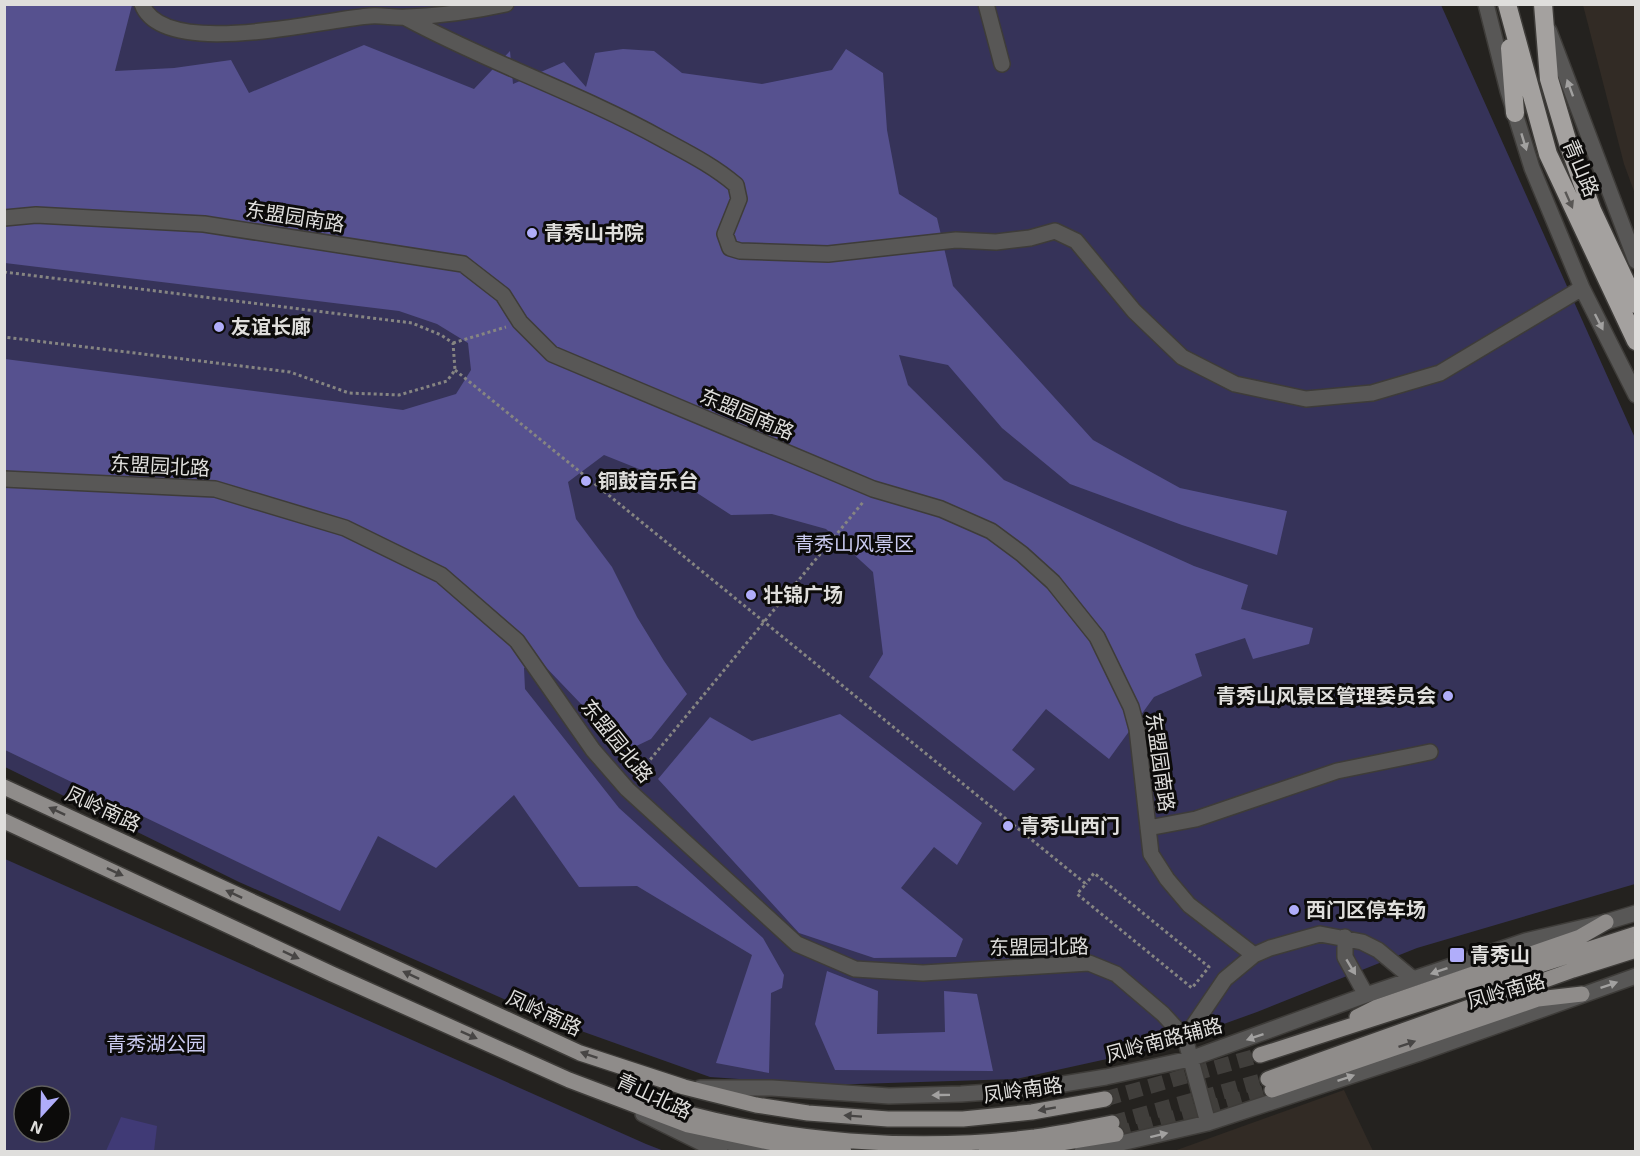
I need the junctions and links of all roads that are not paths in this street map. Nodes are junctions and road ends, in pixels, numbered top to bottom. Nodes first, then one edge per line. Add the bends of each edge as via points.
1 (142, 4) edge
2 (506, 4) edge
3 (986, 4) edge
4 (1486, 4) edge
5 (1507, 4) edge
6 (369, 10) edge
7 (1545, 10) edge
8 (406, 18) junction
9 (1002, 64) dead end
10 (1515, 114) junction
11 (4, 218) edge
12 (1635, 261) edge
13 (1582, 288) junction
14 (1635, 304) edge
15 (1635, 341) edge
16 (1635, 394) edge
17 (4, 479) edge
18 (1430, 752) dead end
19 (4, 787) edge
20 (4, 820) edge
21 (1148, 828) junction
22 (1635, 913) edge
23 (1606, 922) junction
24 (1635, 934) edge
25 (1345, 937) junction
26 (1635, 950) edge
27 (1254, 955) junction
28 (1571, 963) junction
29 (1635, 976) edge
30 (1413, 979) junction
31 (1582, 994) junction
32 (1366, 995) junction
33 (1316, 1037) junction
34 (1185, 1038) junction
35 (1260, 1055) tunnel mouth
36 (1190, 1059) junction
37 (569, 1080) junction
38 (684, 1087) junction
39 (1105, 1099) tunnel mouth
40 (1208, 1123) junction
41 (679, 1131) junction
42 (720, 1152) edge
43 (771, 1152) edge
44 (844, 1152) edge
45 (986, 1152) edge
46 (1082, 1152) edge

1 - 6 street via 146,15 160,25 189,33 308,27
2 - 8 street
3 - 9 street
4 - 10 street
5 - 10 highway
5 -> 15 highway, 青山路 via 1548,154
6 - 8 street
12 -> 7 street
7 - 14 highway, 青山路 via 1549,79 1593,210
8 - 13 street via 446,40 629,121 721,171 736,185 739,199 724,234 730,248 828,254 956,240 996,242 1055,231 1076,242 1134,311 1182,357 1234,384 1306,399 1371,393 1440,373
10 -> 13 street via 1532,168
11 - 21 street, 东盟园南路 via 204,224 463,264 503,295 520,322 552,354 873,489 941,509 991,531 1053,582 1097,637 1131,707 1137,729
13 -> 16 street
17 - 34 street, 东盟园北路 via 215,489 345,528 441,575 517,641 593,750 627,789 797,944 855,969 923,973 1089,963 1116,974
18 - 21 street via 1337,771 1196,819
38 -> 19 main road, 凤岭南路 via 580,1053
20 -> 37 main road
21 - 27 street, 东盟园南路 via 1151,854 1167,879 1189,905
22 - 23 street, 凤岭南路辅路
23 -> 30 street, 凤岭南路辅路 via 1525,941
23 - 33 main road via 1581,937 1377,1007
24 - 28 main road
25 - 27 street via 1320,934
25 - 30 street via 1378,950
25 -> 32 street via 1345,957
26 - 28 main road
27 - 34 street via 1225,979
28 -> 31 main road, 凤岭南路 via 1270,1084 1538,999
28 - 33 main road, 凤岭南路
31 -> 29 street
30 - 32 street, 凤岭南路辅路
40 -> 31 street
32 -> 36 street, 凤岭南路辅路
33 - 35 main road, 凤岭南路
34 - 36 street
36 -> 38 street, 凤岭南路辅路 via 1033,1089 961,1094 889,1096
36 - 40 street
37 - 41 street, 青山北路
37 - 44 main road via 688,1125 783,1145
37 - 45 main road via 692,1115 773,1132 868,1142 962,1142 1114,1129 1036,1147
39 -> 38 main road, 凤岭南路 via 963,1119 888,1119 808,1113
46 -> 40 street
41 - 42 street, 青山北路
41 - 43 street

